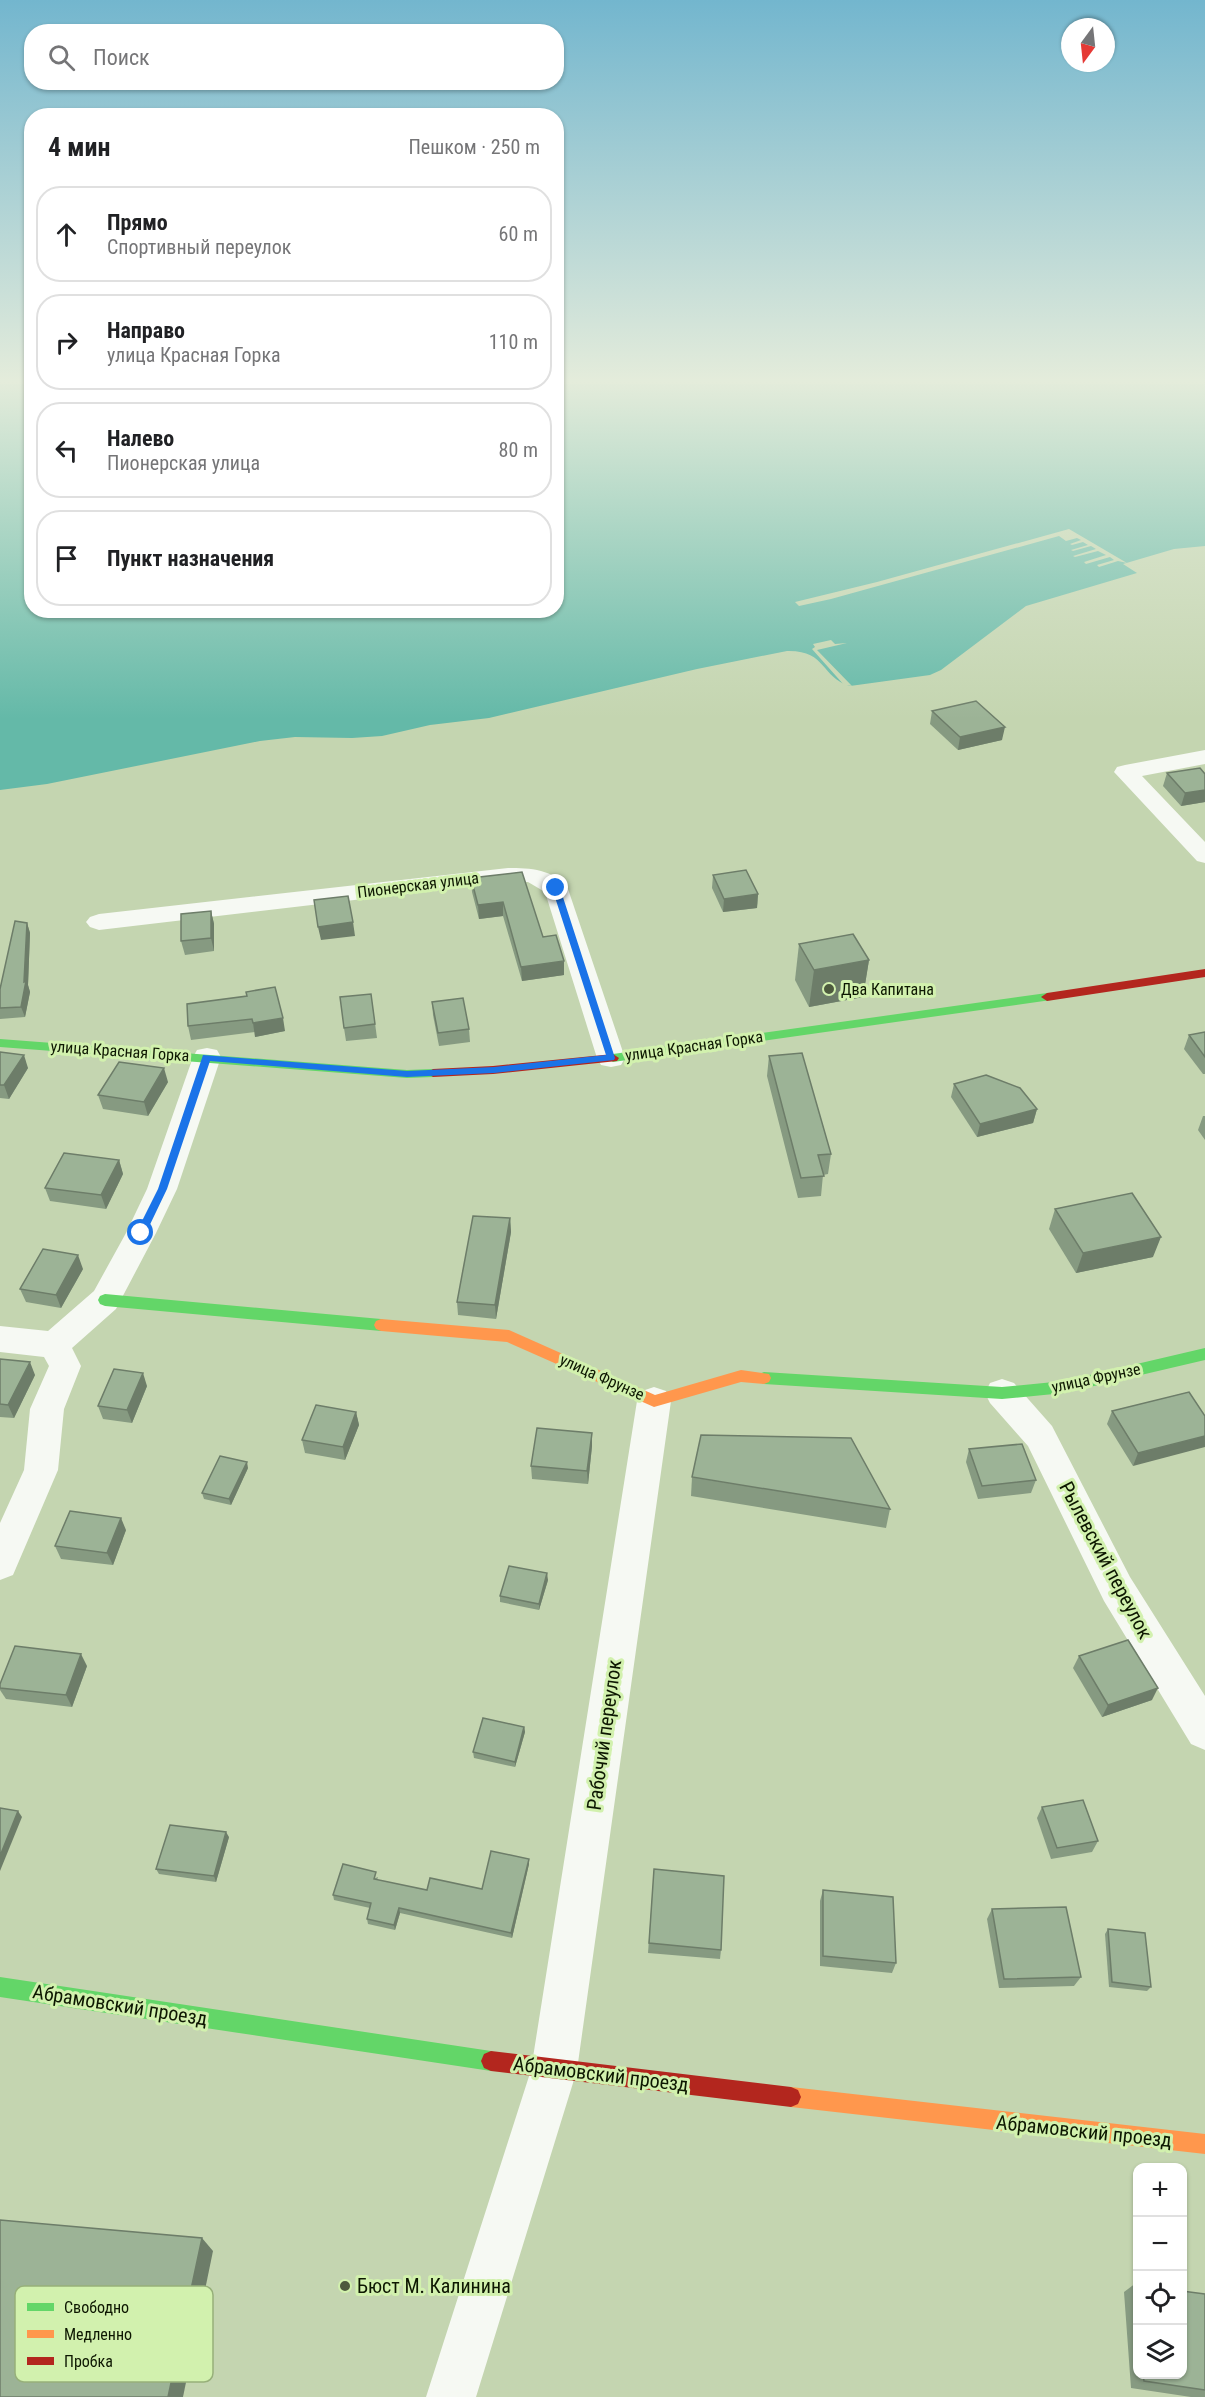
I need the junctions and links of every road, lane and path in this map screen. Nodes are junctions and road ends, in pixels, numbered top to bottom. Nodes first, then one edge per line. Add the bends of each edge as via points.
1 (1205, 757) edge
2 (1205, 856) edge
3 (99, 922) dead end
4 (1205, 973) edge
5 (0, 1043) edge
6 (207, 1058) junction
7 (611, 1058) junction
8 (105, 1300) junction
9 (0, 1339) edge
10 (54, 1345) junction
11 (1205, 1354) edge
12 (1002, 1393) junction
13 (654, 1401) junction
14 (0, 1564) edge
15 (1205, 1731) edge
16 (0, 1987) edge
17 (554, 2070) junction
18 (1205, 2144) edge
19 (451, 2397) edge

1 - 2 street via 1125,772
3 - 7 street, Пионерская улица via 472,878 530,875 556,888
4 - 7 street, улица Красная Горка
5 - 6 street, улица Красная Горка
6 - 7 street, улица Красная Горка via 407,1074
6 - 8 street via 162,1189
8 - 10 street
8 - 13 street, улица Фрунзе via 509,1335
9 - 10 street
10 - 14 street via 65,1366 47,1409 41,1470
11 - 12 street, улица Фрунзе via 1064,1387
12 - 13 street, улица Фрунзе via 741,1376
12 - 15 street, Рылевский переулок via 1040,1436 1117,1589
13 - 17 street, Рабочий переулок
16 - 17 street, Абрамовский проезд
17 - 18 street, Абрамовский проезд
17 - 19 street, Рабочий переулок

